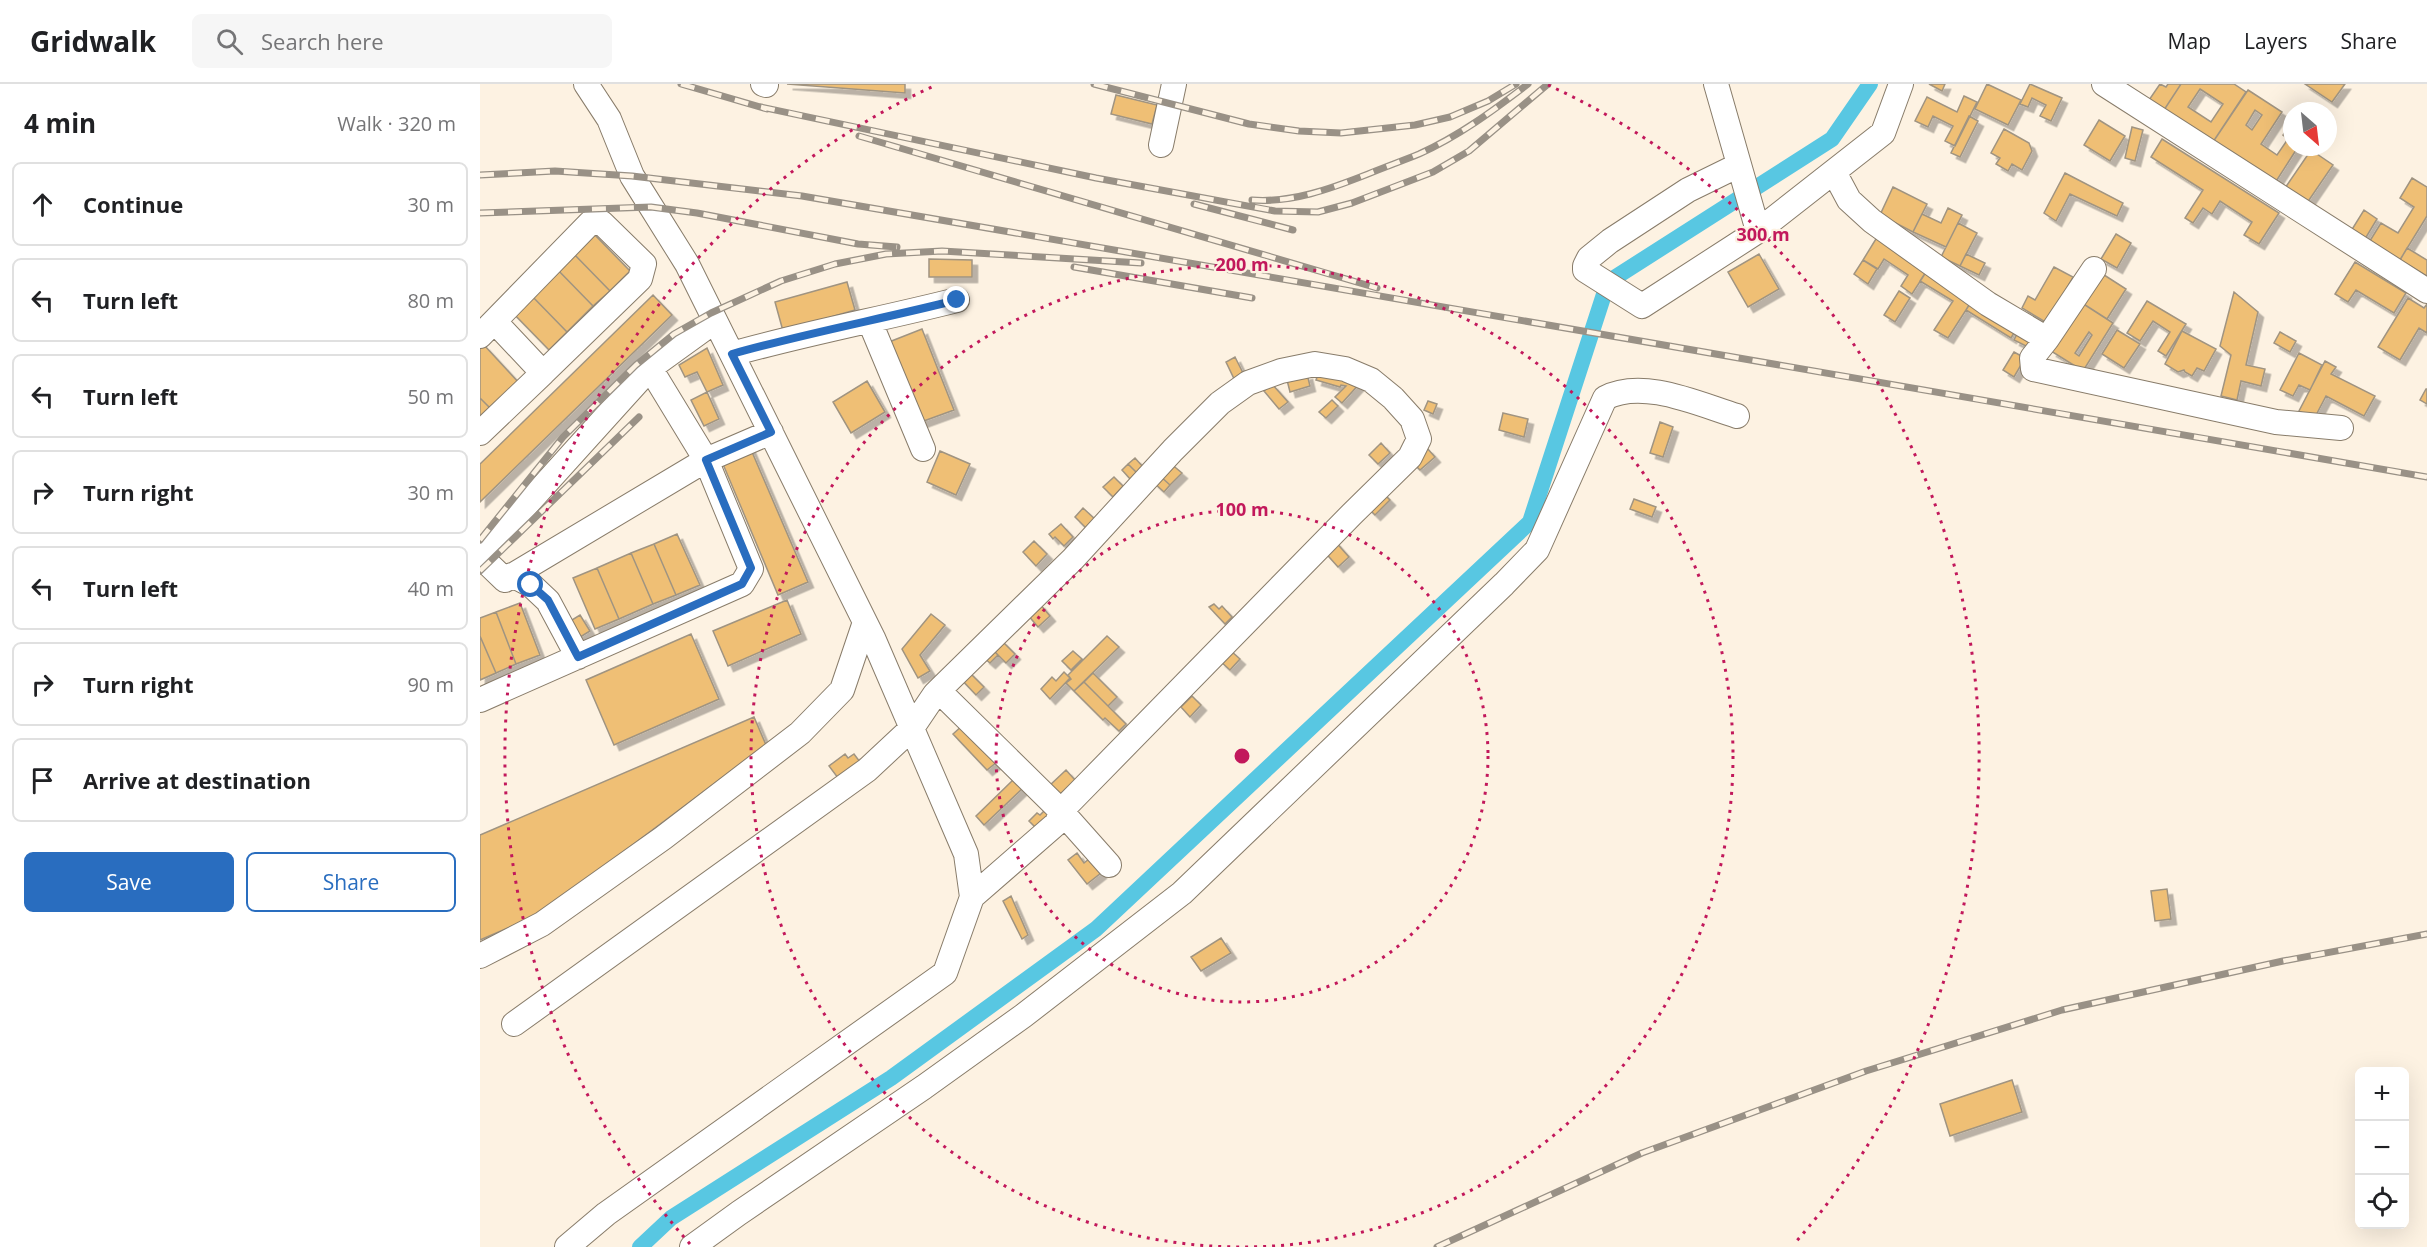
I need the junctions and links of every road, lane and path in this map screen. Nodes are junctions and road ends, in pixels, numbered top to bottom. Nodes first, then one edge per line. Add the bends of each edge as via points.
1 (586, 84) edge
2 (1174, 84) edge
3 (1716, 84) edge
4 (1901, 84) edge
5 (2103, 84) edge
6 (1161, 145) dead end
7 (1739, 165) junction
8 (1834, 172) junction
9 (1757, 231) junction
10 (2094, 269) dead end
11 (2427, 291) edge
12 (957, 300) dead end
13 (715, 321) junction
14 (870, 322) junction
15 (487, 329) edge
16 (2046, 339) junction
17 (732, 354) junction
18 (650, 368) junction
19 (543, 373) junction
20 (1737, 416) dead end
21 (2341, 428) dead end
22 (771, 432) junction
23 (480, 433) edge
24 (923, 449) dead end
25 (706, 460) junction
26 (480, 556) edge
27 (512, 575) junction
28 (865, 622) junction
29 (578, 657) junction
30 (939, 691) junction
31 (480, 700) edge
32 (912, 729) junction
33 (1060, 812) junction
34 (1108, 865) dead end
35 (972, 897) junction
36 (480, 956) edge
37 (514, 1024) dead end
38 (567, 1247) edge
39 (692, 1247) edge

1 - 13 street via 609,119 632,176 687,264
2 - 6 street
3 - 7 street
4 - 8 street via 1883,133
5 - 11 street
7 - 9 street
7 - 9 street via 1688,190 1610,241 1589,258 1585,270 1640,305
8 - 9 street
8 - 16 street via 1849,200 1872,221 1988,304
10 - 16 street
12 - 14 street
13 - 17 street
13 - 18 street
14 - 17 street via 791,337
14 - 24 street
15 - 19 street
15 - 19 street via 590,223 602,223 644,264 640,279
16 - 21 street via 2032,358 2033,369 2276,422
17 - 22 street
18 - 25 street
18 - 26 street
19 - 23 street
20 - 39 street via 1659,392 1616,393 1605,399 1537,550 1182,893 1023,1016
22 - 25 street
22 - 28 street
25 - 27 street
25 - 29 street via 751,568 742,584
26 - 27 street via 505,580
27 - 29 street via 548,600
28 - 32 street
28 - 36 street via 842,690 800,733 543,924
29 - 31 street
30 - 32 street
30 - 33 street
30 - 33 street via 1073,559 1220,402 1248,383 1315,364 1345,369 1371,380 1393,398 1412,419 1419,439 1410,457
32 - 35 street via 966,854
32 - 37 street via 867,770
33 - 34 street
33 - 35 street via 1057,823
35 - 38 street via 945,973 606,1214

